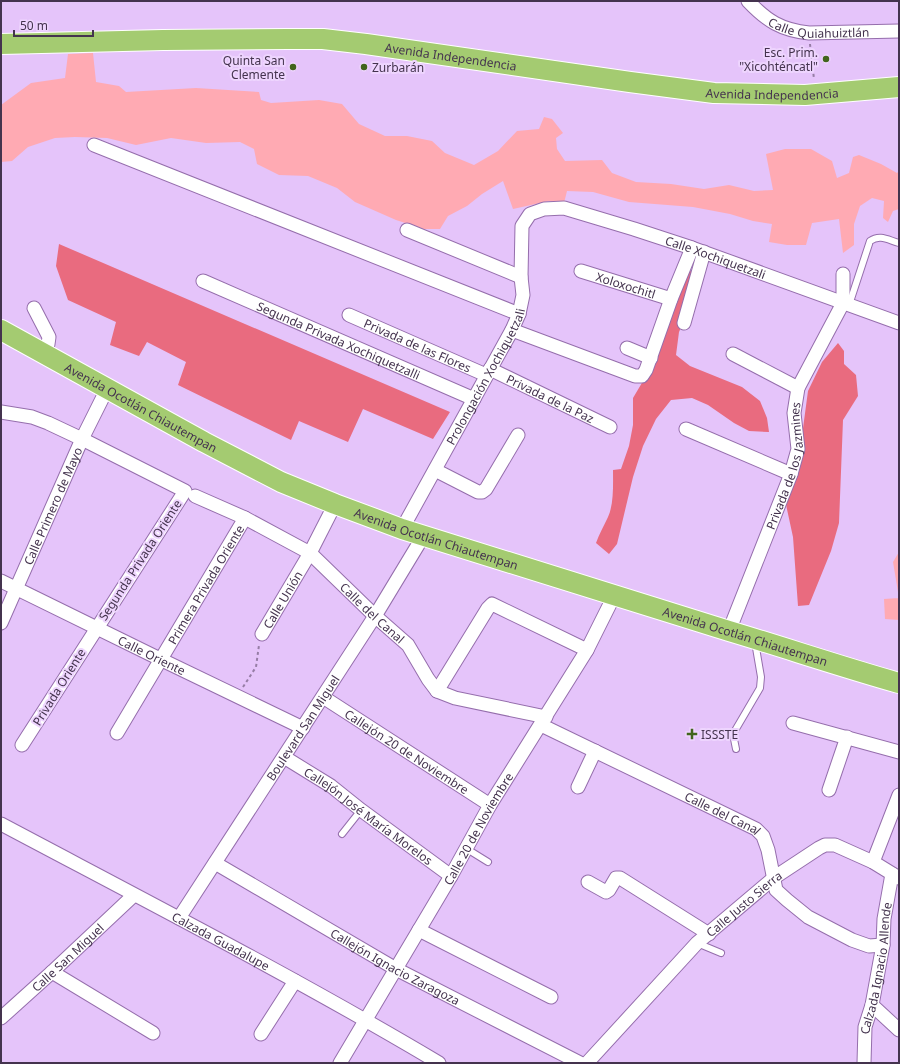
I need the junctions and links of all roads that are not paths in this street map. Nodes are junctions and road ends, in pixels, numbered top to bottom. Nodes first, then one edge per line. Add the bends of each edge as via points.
1 (748, 1) edge
2 (899, 31) edge
3 (1, 34) edge
4 (1, 44) edge
5 (899, 80) edge
6 (899, 87) edge
7 (94, 145) dead end
8 (530, 214) joint
9 (407, 230) dead end
10 (899, 243) edge
11 (698, 250) junction
12 (581, 271) dead end
13 (843, 274) dead end
14 (521, 277) junction
15 (203, 281) dead end
16 (671, 299) junction
17 (846, 304) junction
18 (34, 308) dead end
19 (349, 314) dead end
20 (519, 314) junction
21 (684, 323) dead end
22 (899, 323) edge
23 (1, 330) edge
24 (512, 330) junction
25 (627, 348) dead end
26 (44, 354) junction
27 (733, 354) dead end
28 (651, 358) junction
29 (488, 372) junction
30 (798, 388) junction
31 (107, 389) junction
32 (474, 399) junction
33 (1, 412) edge
34 (610, 427) dead end
35 (686, 429) dead end
36 (518, 435) dead end
37 (82, 439) junction
38 (435, 470) junction
39 (791, 474) junction
40 (190, 493) junction
41 (335, 504) junction
42 (245, 518) junction
43 (402, 529) junction
44 (424, 535) junction
45 (310, 553) junction
46 (1, 581) edge
47 (16, 589) junction
48 (615, 594) junction
49 (375, 616) junction
50 (1, 623) edge
51 (96, 628) junction
52 (729, 631) junction
53 (262, 634) road end
54 (754, 638) junction
55 (587, 650) junction
56 (162, 660) junction
57 (899, 683) edge
58 (437, 691) junction
59 (323, 697) junction
60 (543, 721) junction
61 (793, 723) dead end
62 (303, 728) junction
63 (117, 733) dead end
64 (847, 737) junction
65 (22, 745) dead end
66 (736, 749) dead end
67 (595, 751) junction
68 (899, 752) edge
69 (284, 757) junction
70 (578, 787) dead end
71 (829, 790) dead end
72 (899, 795) edge
73 (490, 805) junction
74 (361, 810) junction
75 (1, 824) edge
76 (342, 834) dead end
77 (467, 849) junction
78 (488, 862) dead end
79 (873, 862) junction
80 (215, 863) junction
81 (451, 876) junction
82 (896, 876) edge
83 (774, 877) junction
84 (588, 882) dead end
85 (134, 895) junction
86 (179, 918) junction
87 (419, 930) junction
88 (709, 934) junction
89 (697, 943) junction
90 (883, 945) junction
91 (721, 953) dead end
92 (396, 969) junction
93 (52, 972) junction
94 (296, 981) junction
95 (551, 997) dead end
96 (872, 1005) junction
97 (1, 1018) edge
98 (366, 1020) junction
99 (899, 1030) edge
100 (153, 1033) dead end
101 (261, 1034) dead end
102 (340, 1063) edge
103 (439, 1063) edge
104 (580, 1063) edge
105 (588, 1063) edge
106 (864, 1063) edge

1 - 2 street, Calle Quiahuiztlán via 772,23 794,31
3 - 5 main road, Avenida Independencia via 310,30 451,44 631,74 713,83 814,85
4 - 6 main road, Avenida Independencia via 322,39 714,93 805,95
7 - 20 street
8 - 11 street, Calle Xochiquetzali via 544,209 564,208
8 - 14 street, Prolongación Xochiquetzali via 522,226
9 - 14 street
10 - 17 lane via 875,237 870,241
11 - 16 street
11 - 17 street, Calle Xochiquetzali
11 - 21 street
12 - 16 street, Xoloxochitl
13 - 17 street
14 - 20 street, Prolongación Xochiquetzali via 523,295
15 - 32 street, Segunda Privada Xochiquetzalli
16 - 28 street
17 - 22 street, Calle Xochiquetzali
17 - 30 street, Privada de los Jazmines
18 - 26 street via 49,337
19 - 29 street, Privada de las Flores
20 - 24 street, Prolongación Xochiquetzali
23 - 26 main road, Avenida Ocotlán Chiautempan
24 - 28 street via 635,376 642,376
24 - 29 street, Prolongación Xochiquetzali
25 - 28 street
26 - 31 main road, Avenida Ocotlán Chiautempan
27 - 30 street
29 - 32 street, Prolongación Xochiquetzali
29 - 34 street, Privada de la Paz
30 - 39 street, Privada de los Jazmines via 794,413 798,449
31 - 37 street, Calle Primero de Mayo
31 - 41 main road, Avenida Ocotlán Chiautempan via 281,482
32 - 38 street, Prolongación Xochiquetzali
33 - 37 street, Calle del Canal via 32,417
35 - 39 street
36 - 38 street via 482,492
37 - 40 street, Calle del Canal
37 - 47 street, Calle Primero de Mayo
38 - 43 street, Prolongación Xochiquetzali
39 - 52 street, Privada de los Jazmines
40 - 42 street, Calle del Canal
40 - 51 street, Segunda Privada Oriente
41 - 43 main road, Avenida Ocotlán Chiautempan
41 - 45 street, Calle Unión
42 - 45 street, Calle del Canal
42 - 56 street, Primera Privada Oriente
43 - 44 main road, Avenida Ocotlán Chiautempan
44 - 48 main road, Avenida Ocotlán Chiautempan
44 - 49 street, Boulevard San Miguel
45 - 49 street, Calle del Canal
45 - 53 street, Calle Unión
46 - 47 street, Calle Oriente
47 - 50 street, Calle Primero de Mayo
47 - 51 street, Calle Oriente
48 - 52 main road, Avenida Ocotlán Chiautempan
48 - 55 street, Calle 20 de Noviembre
49 - 58 street, Calle del Canal via 408,645
49 - 59 street, Boulevard San Miguel
51 - 56 street, Calle Oriente
51 - 65 street, Privada Oriente
52 - 54 main road, Avenida Ocotlán Chiautempan
54 - 57 main road, Avenida Ocotlán Chiautempan
54 - 66 lane via 761,677 760,688 733,734
55 - 58 street via 492,604
55 - 60 street, Calle 20 de Noviembre
56 - 62 street, Calle Oriente
56 - 63 street, Primera Privada Oriente
58 - 60 street, Calle del Canal
59 - 62 street, Boulevard San Miguel
59 - 73 street, Callejón 20 de Noviembre
60 - 67 street, Calle del Canal
60 - 73 street, Calle 20 de Noviembre
61 - 64 street
62 - 69 street, Boulevard San Miguel
64 - 68 street
64 - 71 street
67 - 70 street
67 - 83 street, Calle del Canal via 756,829 763,836
69 - 74 street, Callejón José María Morelos via 331,786
69 - 80 street, Boulevard San Miguel
72 - 79 street
73 - 77 street, Calle 20 de Noviembre
74 - 76 lane
74 - 81 street, Callejón José María Morelos
75 - 85 street, Calzada Guadalupe
77 - 78 lane
77 - 81 street, Calle 20 de Noviembre
79 - 82 street, Calle Justo Sierra
79 - 83 street, Calle Justo Sierra via 834,845 825,846
80 - 86 street, Boulevard San Miguel
80 - 92 street, Callejón Ignacio Zaragoza
81 - 87 street, Calle 20 de Noviembre
82 - 90 street, Calzada Ignacio Allende via 884,919
83 - 88 street, Calle Justo Sierra
83 - 90 street, Calle del Canal via 776,890 808,917 852,940 869,946
84 - 88 street via 606,892 616,878 620,878
85 - 86 street, Calzada Guadalupe
85 - 93 street, Calle San Miguel
86 - 94 street, Calzada Guadalupe
87 - 92 street, Calle 20 de Noviembre
87 - 95 street
88 - 89 street, Calle Justo Sierra
89 - 91 lane
89 - 105 street, Calle Justo Sierra
90 - 96 street, Calzada Ignacio Allende
92 - 98 street, Calle 20 de Noviembre
92 - 104 street, Callejón Ignacio Zaragoza
93 - 97 street, Calle San Miguel
93 - 100 street
94 - 98 street, Calzada Guadalupe
94 - 101 street
96 - 99 street
96 - 106 street, Calzada Ignacio Allende via 865,1027
98 - 102 street, Calle 20 de Noviembre
98 - 103 street, Calzada Guadalupe

